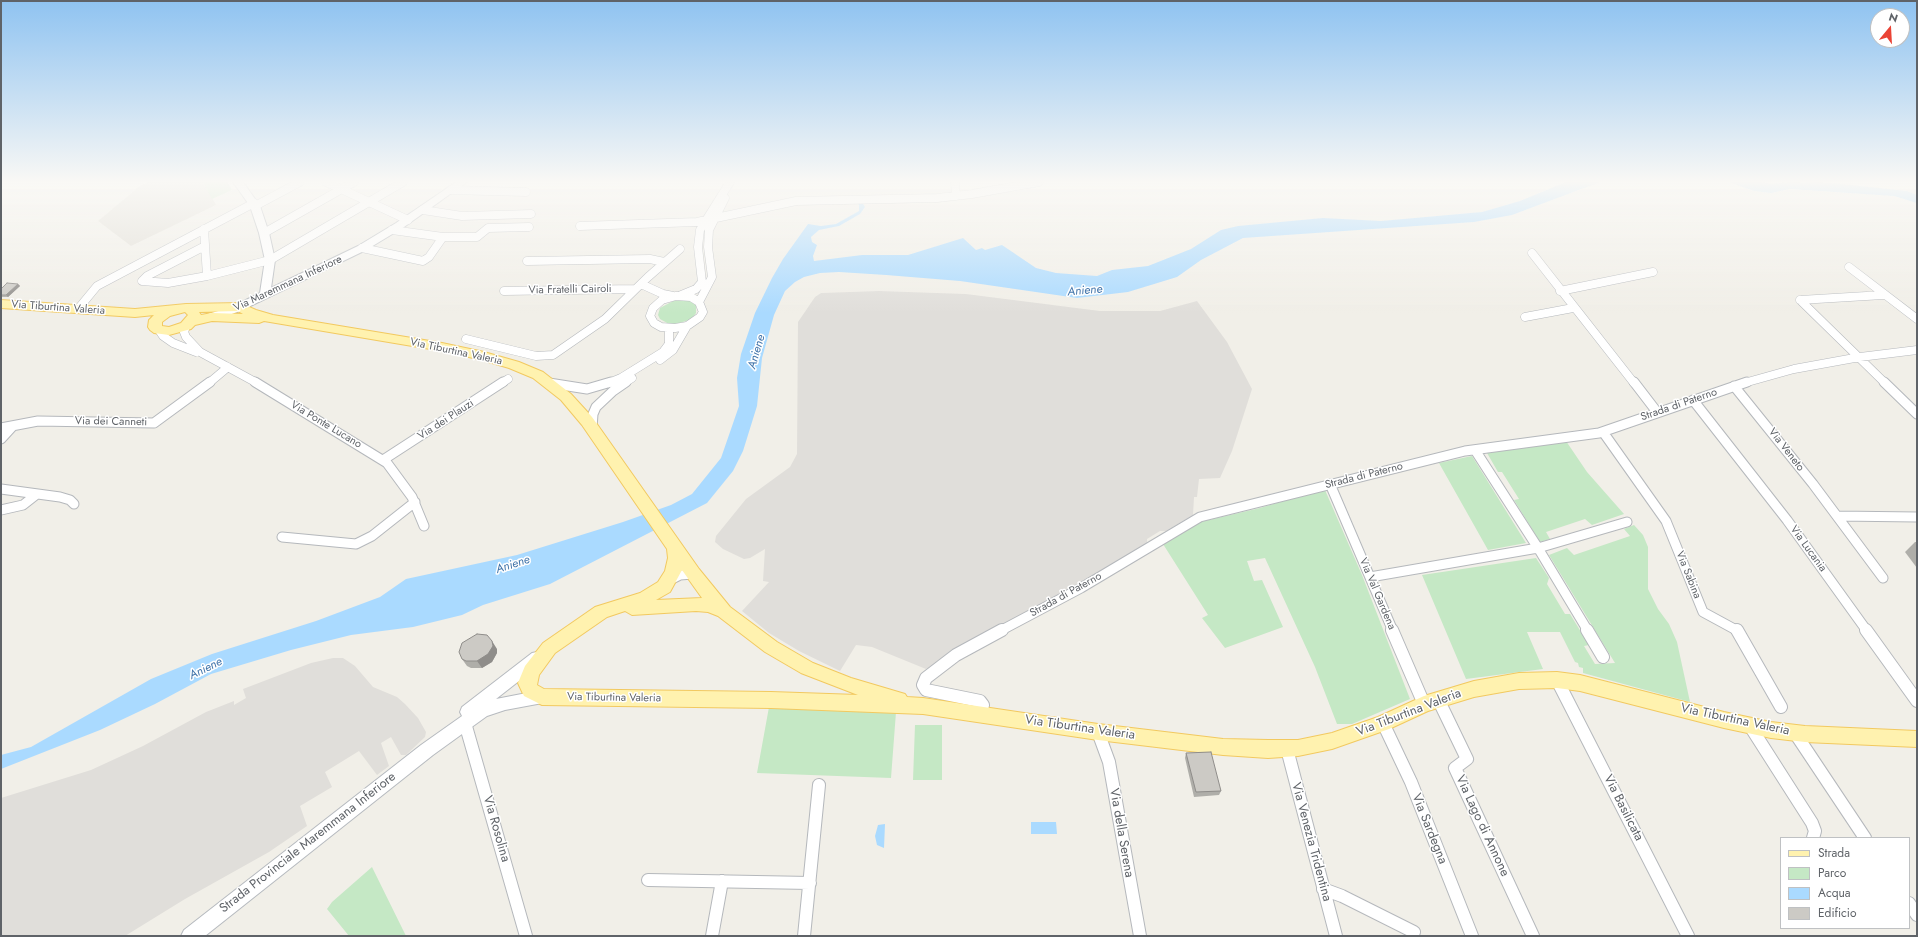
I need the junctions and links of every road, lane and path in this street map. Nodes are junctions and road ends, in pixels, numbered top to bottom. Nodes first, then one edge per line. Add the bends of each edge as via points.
1 (211, 226) edge
2 (261, 226) edge
3 (277, 226) edge
4 (329, 226) edge
5 (399, 226) edge
6 (580, 226) dead end
7 (587, 226) edge
8 (702, 226) edge
9 (711, 226) edge
10 (530, 227) dead end
11 (204, 229) junction
12 (392, 230) junction
13 (264, 233) junction
14 (443, 237) junction
15 (205, 246) junction
16 (362, 248) junction
17 (680, 249) dead end
18 (1532, 253) dead end
19 (270, 260) junction
20 (527, 261) dead end
21 (664, 262) junction
22 (1849, 267) dead end
23 (1653, 272) dead end
24 (207, 276) junction
25 (638, 287) junction
26 (504, 291) dead end
27 (1560, 291) junction
28 (660, 293) junction
29 (265, 294) junction
30 (1883, 295) junction
31 (678, 296) junction
32 (658, 302) junction
33 (700, 302) junction
34 (1, 304) edge
35 (240, 307) junction
36 (1573, 308) junction
37 (78, 309) junction
38 (183, 309) junction
39 (115, 312) junction
40 (212, 317) junction
41 (1525, 317) dead end
42 (272, 319) junction
43 (1917, 319) edge
44 (188, 324) junction
45 (687, 326) junction
46 (669, 328) junction
47 (157, 329) junction
48 (466, 339) dead end
49 (1917, 350) edge
50 (200, 352) junction
51 (1860, 357) junction
52 (228, 367) junction
53 (508, 379) dead end
54 (549, 383) junction
55 (1734, 386) junction
56 (1693, 400) junction
57 (1656, 412) junction
58 (1917, 414) edge
59 (12, 427) junction
60 (1, 428) edge
61 (592, 428) junction
62 (1603, 432) junction
63 (1, 439) edge
64 (1475, 450) junction
65 (383, 460) junction
66 (1330, 484) junction
67 (1, 489) edge
68 (38, 494) junction
69 (415, 502) junction
70 (74, 504) dead end
71 (1, 510) edge
72 (1837, 516) junction
73 (1917, 517) edge
74 (1627, 522) dead end
75 (424, 526) dead end
76 (282, 537) dead end
77 (675, 548) junction
78 (1538, 548) junction
79 (693, 574) junction
80 (1370, 577) junction
81 (1883, 578) dead end
82 (670, 580) junction
83 (601, 612) junction
84 (724, 612) junction
85 (549, 648) junction
86 (1603, 657) dead end
87 (1557, 680) junction
88 (849, 685) junction
89 (542, 697) junction
90 (1917, 701) edge
91 (1431, 702) junction
92 (839, 703) junction
93 (922, 706) junction
94 (1781, 707) dead end
95 (980, 714) junction
96 (465, 723) junction
97 (1383, 723) junction
98 (1750, 726) junction
99 (1098, 732) junction
100 (1795, 733) junction
101 (1917, 739) edge
102 (1286, 749) junction
103 (426, 750) junction
104 (820, 785) dead end
105 (1813, 837) edge
106 (1864, 837) edge
107 (648, 880) dead end
108 (722, 881) junction
109 (810, 883) junction
110 (1322, 889) junction
111 (1910, 904) edge
112 (1917, 915) edge
113 (1414, 932) dead end
114 (190, 936) edge
115 (526, 936) edge
116 (712, 936) edge
117 (804, 936) edge
118 (1140, 936) edge
119 (1336, 936) edge
120 (1472, 936) edge
121 (1533, 936) edge
122 (1688, 936) edge

1 - 11 street
2 - 13 main road
3 - 13 street
4 - 19 street
5 - 12 main road, Via Maremmana Inferiore
6 - 7 street
8 - 31 street via 698,239 702,280 696,289
9 - 33 street via 708,241 712,278
10 - 14 street via 488,228 477,237
11 - 15 street
11 - 37 street via 98,286
12 - 14 street
12 - 16 main road, Via Maremmana Inferiore
13 - 19 main road
14 - 16 street via 429,258 423,261
15 - 24 street
15 - 24 street via 142,281 174,282
16 - 29 main road, Via Maremmana Inferiore
17 - 21 street
18 - 27 street
19 - 24 street
19 - 29 main road
20 - 21 street via 650,259
21 - 25 street
22 - 30 street
23 - 27 street
25 - 26 street, Via Fratelli Cairoli
25 - 28 street, Via Fratelli Cairoli
25 - 48 street via 604,319 553,355 536,356
27 - 36 street
28 - 31 street, Via Fratelli Cairoli
28 - 32 street via 661,299
29 - 35 main road, Via Maremmana Inferiore
30 - 43 street
30 - 51 street via 1800,300
31 - 32 street
31 - 33 street via 691,297
32 - 46 street via 651,311 651,320 660,327
33 - 45 street via 703,312 695,322
34 - 37 main road, Via Tiburtina Valeria
35 - 38 main road, Via Tiburtina Valeria
35 - 40 main road, Via Maremmana Inferiore
35 - 42 main road, Via Tiburtina Valeria via 255,315
36 - 41 street
36 - 57 street
37 - 39 main road, Via Tiburtina Valeria
38 - 39 main road, Via Tiburtina Valeria via 143,313
38 - 44 main road via 194,312 194,318
38 - 47 main road, Via Tiburtina Valeria via 160,316 155,324
39 - 47 main road, Via Tiburtina Valeria via 137,317
40 - 42 main road, Via Tiburtina Valeria
40 - 44 main road, Via Tiburtina Valeria
42 - 54 main road, Via Tiburtina Valeria via 484,356 519,366
44 - 47 main road, Via Tiburtina Valeria via 175,330
44 - 50 street, Via Ponte Lucano via 184,332 186,338
45 - 46 street
45 - 61 street via 670,354 602,399 593,414
46 - 54 street via 669,344 663,352 621,378 587,389
47 - 50 street, Via Ponte Lucano via 173,342
49 - 51 street, Strada di Paterno
50 - 52 street, Via Ponte Lucano
51 - 55 street, Strada di Paterno via 1794,369
51 - 58 street
52 - 59 street, Via dei Canneti via 154,422 143,424 38,421
52 - 65 street, Via Ponte Lucano
53 - 65 street, Via dei Plauzi
54 - 61 main road, Via Tiburtina Valeria via 572,402
55 - 56 street, Strada di Paterno
55 - 72 street, Via Veneto
56 - 57 street, Strada di Paterno
56 - 90 street, Via Lucania via 1791,526
57 - 62 street, Strada di Paterno
59 - 60 street, Via dei Canneti
59 - 63 street
61 - 77 main road, Via Tiburtina Valeria
62 - 64 street, Strada di Paterno
62 - 94 street, Via Sabina via 1666,521 1703,612 1738,630
64 - 66 street, Strada di Paterno
64 - 78 street
65 - 69 street, Via Ponte Lucano via 397,474
66 - 80 street, Via Val Gardena
66 - 95 street, Strada di Paterno via 1200,517 1081,588 956,655 926,678 923,684 926,690 980,701
67 - 68 street
68 - 70 street via 66,499
68 - 71 street via 23,505
69 - 75 street, Via Ponte Lucano
69 - 76 street via 372,536 356,544
72 - 73 street
72 - 81 street, Via Veneto
74 - 78 street
77 - 79 main road, Via Tiburtina Valeria
77 - 82 main road via 675,566
78 - 80 street
78 - 86 street
79 - 82 street via 680,575
79 - 84 main road, Via Tiburtina Valeria
80 - 91 street, Via Val Gardena
82 - 83 main road via 654,594
83 - 84 main road via 691,603 711,606
83 - 85 main road
84 - 88 main road, Via Tiburtina Valeria via 746,631 781,654
85 - 89 main road via 533,668 527,684 530,690
85 - 103 main road, Strada Provinciale Maremmana Inferiore via 470,710
87 - 91 main road, Via Tiburtina Valeria via 1491,685
87 - 98 main road, Via Tiburtina Valeria via 1580,683
87 - 122 street, Via Basilicata
88 - 92 main road via 846,695
88 - 93 main road, Via Tiburtina Valeria
89 - 92 main road, Via Tiburtina Valeria
89 - 96 main road, Strada Provinciale Maremmana Inferiore via 495,706 482,711
91 - 97 main road, Via Tiburtina Valeria
91 - 121 street, Via Lago di Annone via 1467,758 1455,768
92 - 93 main road, Via Tiburtina Valeria
93 - 95 main road, Via Tiburtina Valeria
95 - 99 main road, Via Tiburtina Valeria
96 - 103 main road, Strada Provinciale Maremmana Inferiore
96 - 115 street, Via Rosolina
97 - 102 main road, Via Tiburtina Valeria via 1332,741
97 - 120 street, Via Sardegna via 1414,790
98 - 100 main road, Via Tiburtina Valeria
98 - 105 street via 1812,823 1815,831
99 - 102 main road, Via Tiburtina Valeria via 1223,747
99 - 118 street, Via della Serena via 1109,762
100 - 101 main road, Via Tiburtina Valeria
100 - 106 street
102 - 110 street, Via Venezia Tridentina
103 - 114 main road, Strada Provinciale Maremmana Inferiore
104 - 109 street
107 - 108 street
108 - 109 street
108 - 116 street
109 - 117 street
110 - 113 street via 1348,898
110 - 119 street, Via Venezia Tridentina
111 - 112 street

